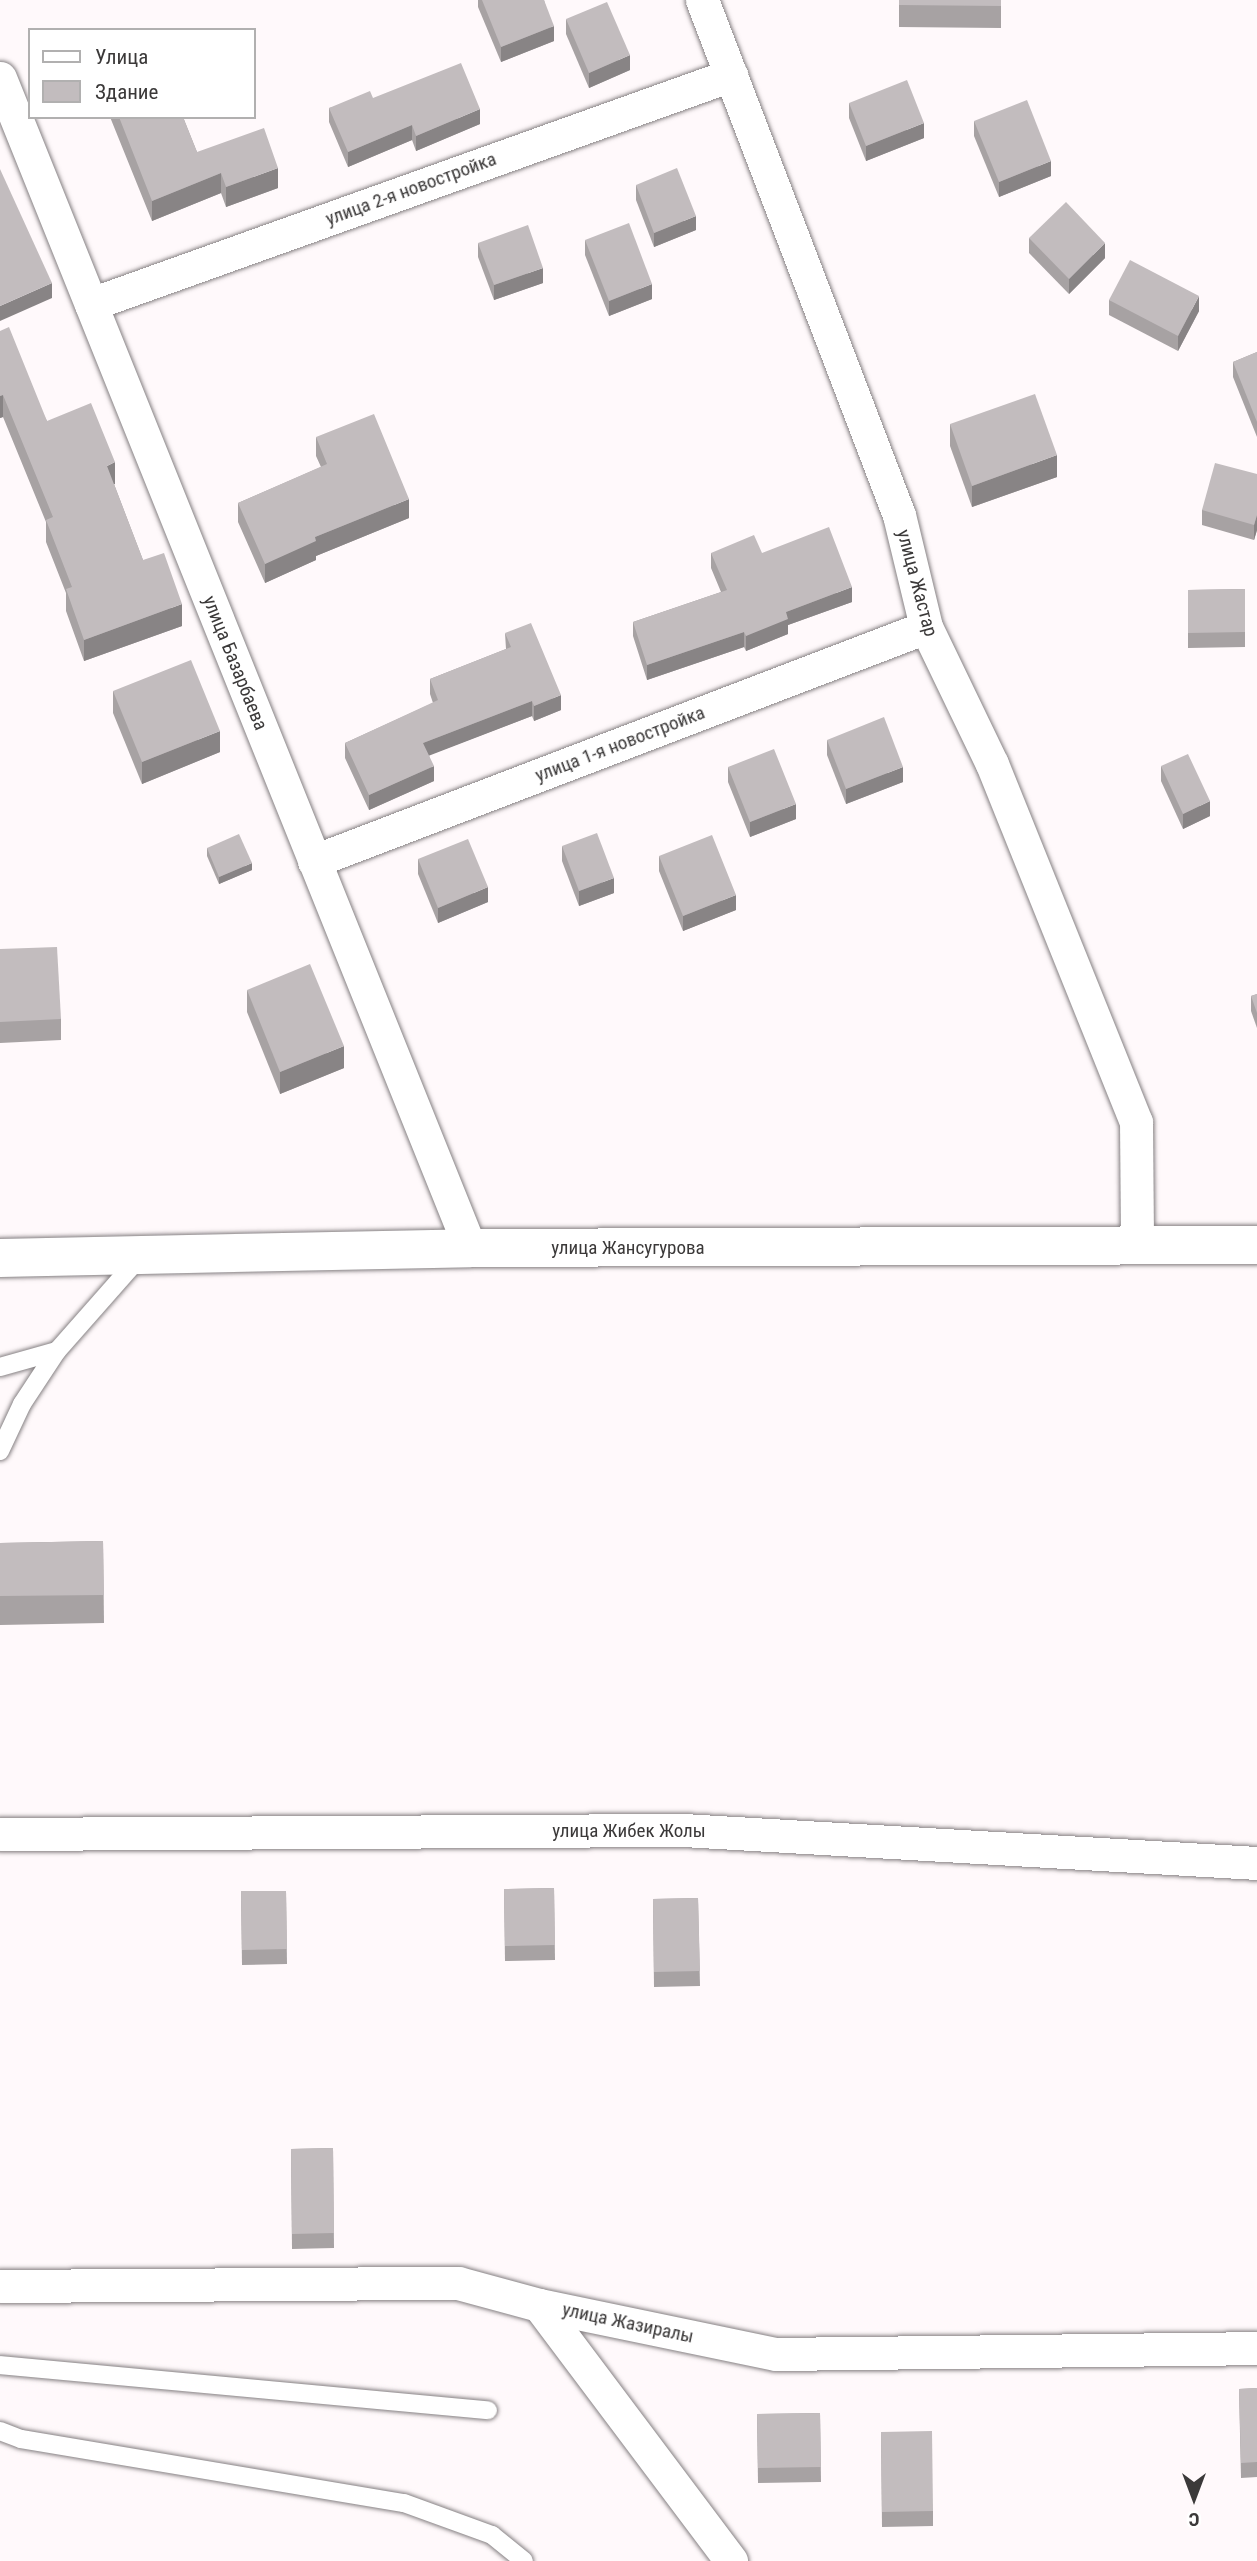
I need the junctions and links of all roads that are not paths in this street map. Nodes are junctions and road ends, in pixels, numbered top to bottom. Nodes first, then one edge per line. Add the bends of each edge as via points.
1 (702, 0) edge
2 (731, 75) junction
3 (0, 78) edge
4 (91, 304) junction
5 (926, 627) junction
6 (314, 861) junction
7 (1257, 1245) edge
8 (1137, 1246) junction
9 (470, 1248) junction
10 (140, 1257) junction
11 (0, 1258) edge
12 (57, 1351) junction
13 (0, 1367) edge
14 (0, 1451) edge
15 (0, 1834) edge
16 (1257, 1863) edge
17 (0, 2286) edge
18 (539, 2305) junction
19 (1257, 2348) edge
20 (0, 2365) edge
21 (488, 2410) dead end
22 (0, 2431) edge
23 (521, 2560) edge
24 (732, 2561) edge

1 - 2 street, улица Жастар
2 - 4 street, улица 2-я новостройка
2 - 5 street, улица Жастар via 899,515
3 - 4 street, улица Базарбаева
4 - 6 street, улица Базарбаева
5 - 6 street, улица 1-я новостройка
5 - 8 street, улица Жастар via 992,764 1136,1122
6 - 9 street, улица Базарбаева
7 - 8 main road, улица Жансугурова
8 - 9 main road, улица Жансугурова
9 - 10 main road, улица Жансугурова
10 - 11 main road, улица Жансугурова
10 - 12 lane
12 - 13 lane
12 - 14 lane via 22,1404
15 - 16 street, улица Жибек Жолы via 682,1830
17 - 18 street, улица Жазиралы via 458,2283
18 - 19 street, улица Жазиралы via 776,2354
18 - 24 street
20 - 21 lane
22 - 23 lane via 21,2439 404,2503 492,2535

